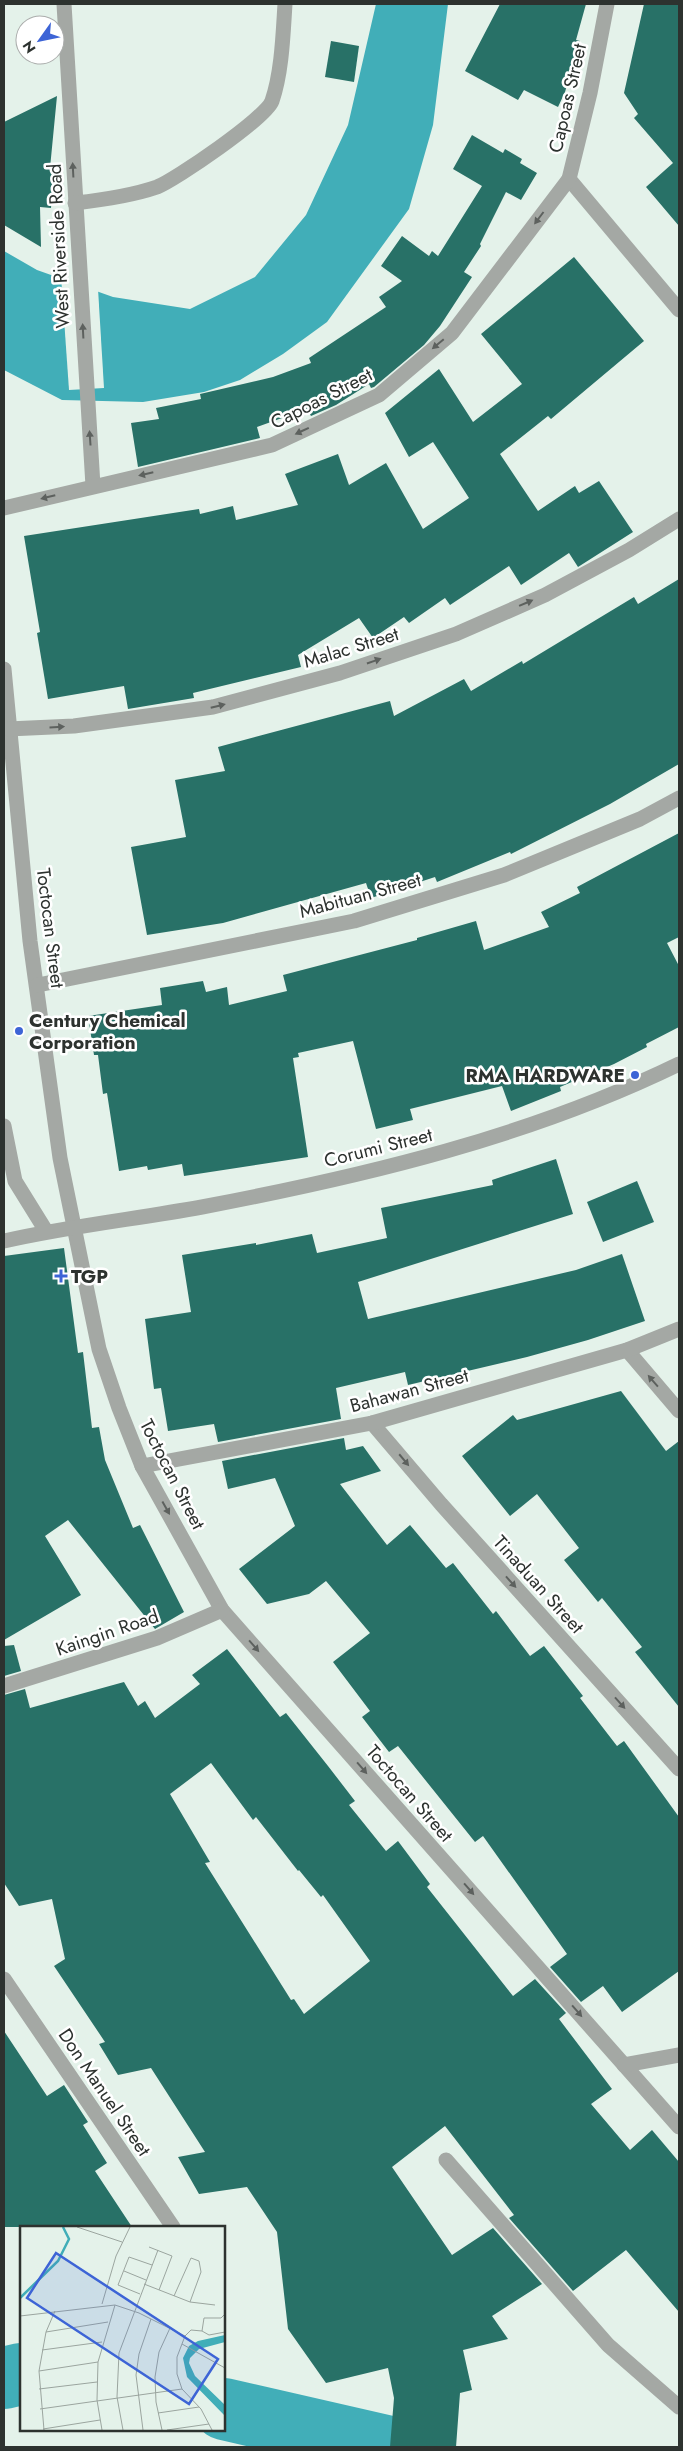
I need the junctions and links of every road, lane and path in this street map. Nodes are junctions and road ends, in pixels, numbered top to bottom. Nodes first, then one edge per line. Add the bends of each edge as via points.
1 (64, 4) edge
2 (285, 4) edge
3 (607, 4) edge
4 (569, 179) junction
5 (75, 203) junction
6 (679, 310) edge
7 (93, 486) junction
8 (4, 508) edge
9 (679, 519) edge
10 (4, 669) edge
11 (8, 730) junction
12 (679, 798) edge
13 (38, 985) junction
14 (679, 1064) edge
15 (4, 1126) edge
16 (74, 1226) junction
17 (46, 1231) junction
18 (4, 1240) edge
19 (679, 1329) edge
20 (627, 1350) junction
21 (679, 1411) edge
22 (372, 1423) junction
23 (142, 1466) junction
24 (222, 1610) junction
25 (4, 1686) edge
26 (679, 1769) edge
27 (4, 1979) edge
28 (679, 2055) edge
29 (624, 2064) junction
30 (679, 2127) edge
31 (446, 2160) dead end
32 (172, 2226) edge
33 (679, 2407) edge

5 -> 1 street, West Riverside Road
2 - 5 street via 282,50 272,103 256,119 158,186 107,199
3 - 4 street, Capoas Street
4 - 6 street
4 -> 7 street, Capoas Street via 452,333 379,395 272,445
7 -> 5 street, West Riverside Road
7 -> 8 street, Capoas Street
11 -> 9 street, Malac Street via 74,726 213,707 340,673 456,634 545,595
10 - 11 street, Toctocan Street
11 - 13 street, Toctocan Street via 30,941
12 - 13 street, Mabituan Street via 640,819 504,875 354,921
13 - 16 street, Toctocan Street via 60,1158
14 - 16 street, Corumi Street via 628,1089 488,1139 370,1171 201,1207
15 - 17 street via 15,1181
16 - 17 street, Corumi Street
16 - 23 street, Toctocan Street via 100,1349 118,1408
17 - 18 street, Corumi Street
19 - 20 street, Bahawan Street
21 -> 20 street
20 - 22 street, Bahawan Street
22 - 23 street, Bahawan Street
22 -> 26 street, Tinaduan Street
23 -> 24 street, Toctocan Street
24 - 25 street, Kaingin Road via 157,1638
24 -> 29 street, Toctocan Street
27 - 32 street, Don Manuel Street
28 - 29 street
29 - 30 street, Toctocan Street
31 - 33 street via 608,2346

